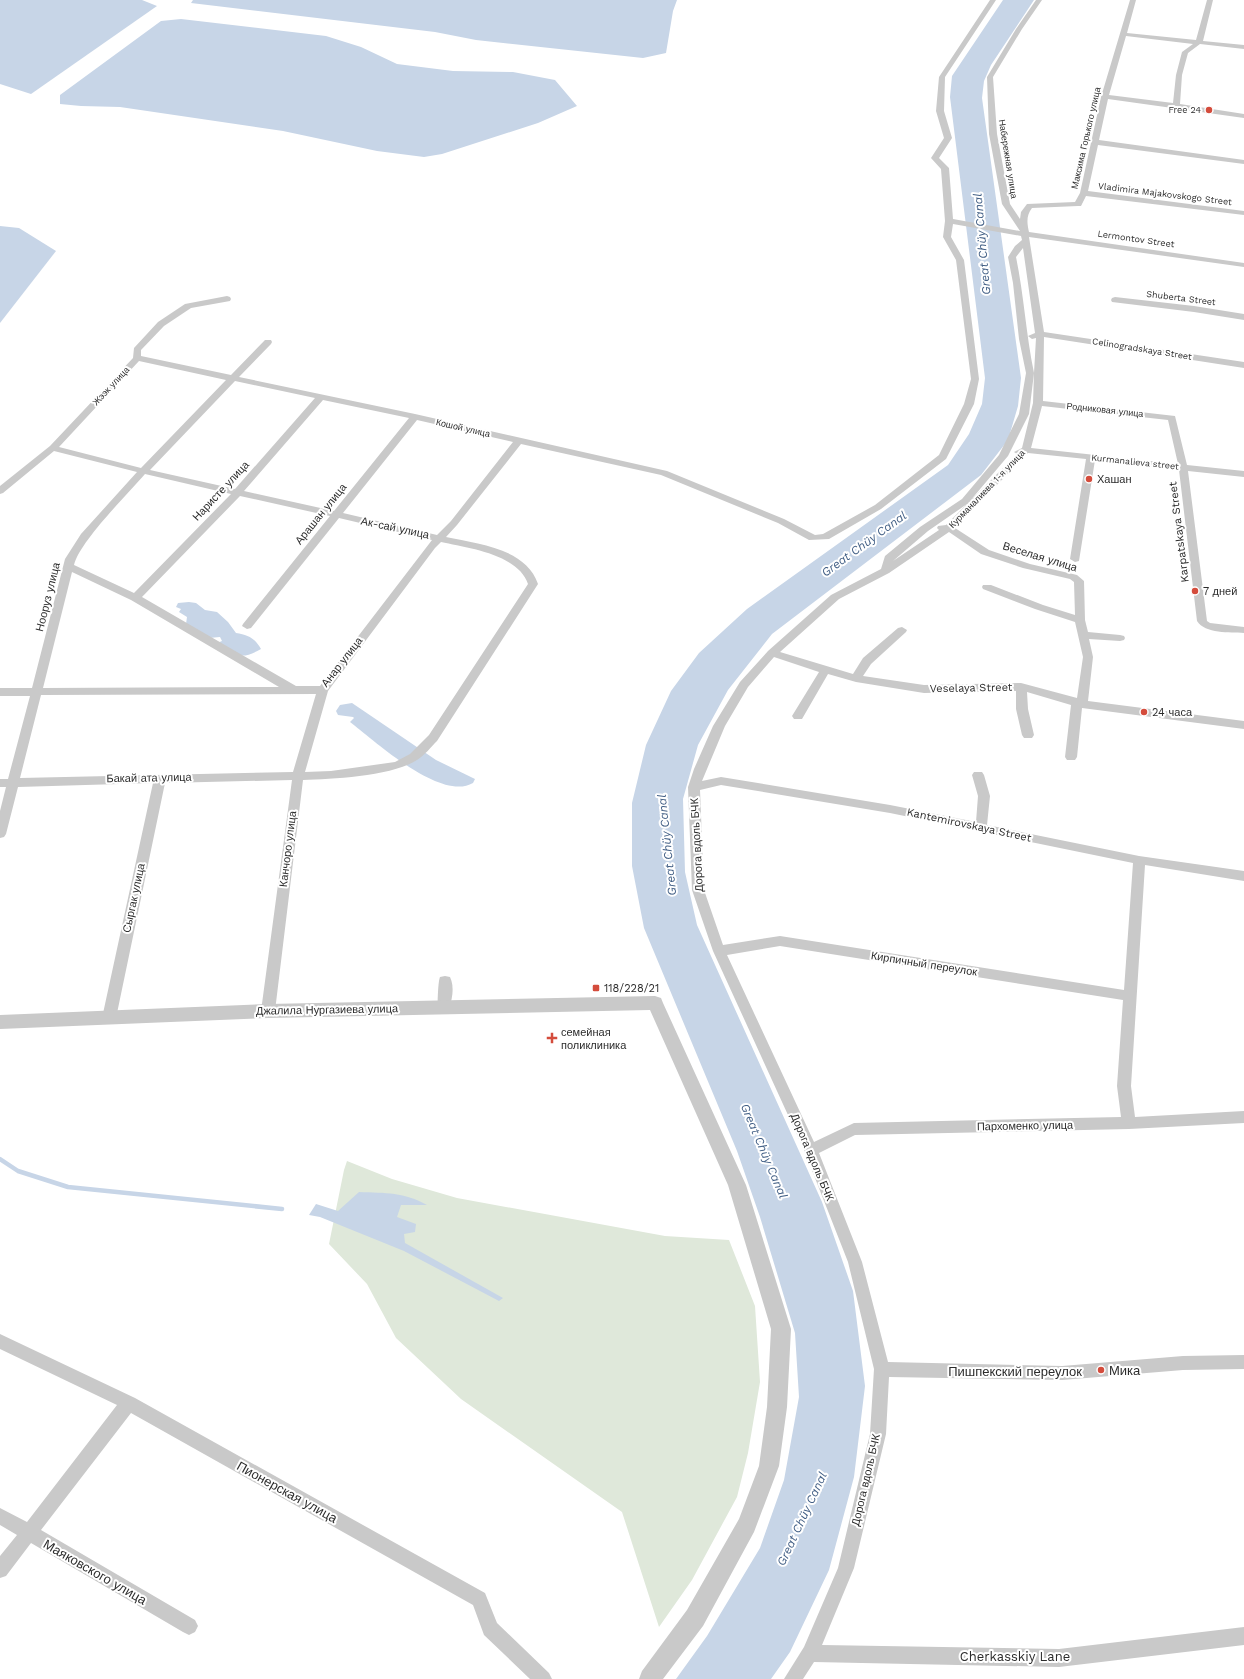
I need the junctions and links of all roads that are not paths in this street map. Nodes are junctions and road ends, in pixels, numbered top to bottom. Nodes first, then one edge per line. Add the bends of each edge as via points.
1 (993, 0) edge
2 (1039, 0) edge
3 (1132, 0) edge
4 (1210, 0) edge
5 (1122, 34) junction
6 (1199, 42) junction
7 (1244, 47) edge
8 (1105, 97) junction
9 (1176, 106) junction
10 (1244, 116) edge
11 (1094, 142) junction
12 (1244, 162) edge
13 (1084, 193) junction
14 (1244, 213) edge
15 (953, 222) junction
16 (1026, 237) junction
17 (1244, 265) edge
18 (227, 299) dead end
19 (1115, 300) dead end
20 (1244, 317) edge
21 (1040, 334) junction
22 (1023, 339) junction
23 (268, 342) dead end
24 (138, 358) junction
25 (1244, 365) edge
26 (232, 378) junction
27 (321, 397) junction
28 (1038, 403) junction
29 (415, 417) junction
30 (1172, 418) joint
31 (518, 441) junction
32 (53, 448) junction
33 (1026, 450) junction
34 (1004, 456) junction
35 (1091, 457) junction
36 (1183, 467) junction
37 (144, 471) junction
38 (1244, 474) edge
39 (0, 491) edge
40 (238, 492) junction
41 (335, 515) junction
42 (949, 528) junction
43 (924, 529) junction
44 (439, 538) junction
45 (1075, 558) dead end
46 (68, 566) junction
47 (885, 571) junction
48 (987, 587) dead end
49 (135, 598) junction
50 (1080, 620) junction
51 (247, 626) dead end
52 (902, 630) dead end
53 (1244, 630) edge
54 (1083, 635) junction
55 (1120, 638) dead end
56 (772, 653) junction
57 (825, 670) junction
58 (856, 678) junction
59 (1021, 687) junction
60 (293, 690) junction
61 (323, 690) junction
62 (0, 692) edge
63 (37, 692) junction
64 (1080, 703) junction
65 (798, 716) dead end
66 (1244, 725) edge
67 (1028, 735) dead end
68 (1071, 757) dead end
69 (978, 775) dead end
70 (298, 776) junction
71 (160, 778) junction
72 (14, 782) junction
73 (0, 783) edge
74 (694, 787) junction
75 (982, 828) junction
76 (0, 834) edge
77 (1139, 860) junction
78 (1244, 876) edge
79 (719, 950) junction
80 (445, 981) dead end
81 (1130, 996) junction
82 (443, 1007) junction
83 (268, 1011) junction
84 (109, 1018) junction
85 (0, 1022) edge
86 (1244, 1117) edge
87 (1129, 1123) junction
88 (811, 1150) junction
89 (0, 1341) edge
90 (1244, 1362) edge
91 (882, 1369) junction
92 (129, 1403) junction
93 (0, 1516) edge
94 (28, 1533) junction
95 (0, 1570) edge
96 (189, 1626) dead end
97 (1244, 1636) edge
98 (810, 1653) junction
99 (543, 1679) edge
100 (650, 1679) edge
101 (793, 1679) edge

1 - 15 street, Кошой улица via 942,77 940,111 948,138 935,158 945,168
2 - 16 street, Набережная улица via 990,77 993,134 1006,204
3 - 5 street, Максима Горького улица
4 - 6 street
5 - 6 street
5 - 8 street, Максима Горького улица
6 - 7 street
6 - 9 street via 1185,52 1179,75
8 - 9 street
8 - 11 street, Максима Горького улица
9 - 10 street
11 - 12 street
11 - 13 street, Максима Горького улица
13 - 14 street, Vladimira Majakovskogo Street
13 - 16 street, Максима Горького улица via 1078,204 1030,206 1023,221
15 - 16 street, Lermontov Street via 1013,232
15 - 31 street, Кошой улица via 947,237 960,260 975,379 969,404 943,457 878,507 825,537 813,538 781,521 664,473
16 - 17 street, Lermontov Street
16 - 21 street, Курманалиева 1-я улица
16 - 22 street via 1012,257
18 - 24 street, Жээк улица via 182,309 161,324 138,350
19 - 20 street, Shuberta Street
21 - 22 street
21 - 25 street, Celinogradskaya Street
21 - 28 street, Курманалиева 1-я улица
22 - 34 street via 1030,373 1024,414
23 - 26 street, Нооруз улица
24 - 26 street, Кошой улица
24 - 32 street, Жээк улица
26 - 27 street, Кошой улица
26 - 37 street, Нооруз улица
27 - 29 street, Кошой улица
27 - 40 street, Наристе улица
28 - 30 street, Родниковая улица
28 - 33 street, Курманалиева 1-я улица
29 - 31 street, Кошой улица
29 - 41 street, Арашан улица
30 - 36 street, Karpatskaya Street
31 - 44 street, Анар улица via 454,523
32 - 37 street, Ак-сай улица
32 - 39 street, Жээк улица
33 - 34 street
33 - 35 street, Kurmanalieva street
33 - 42 street, Курманалиева 1-я улица
34 - 43 street via 965,501
35 - 36 street, Kurmanalieva street
35 - 45 street
36 - 38 street, Kurmanalieva street
36 - 53 street, Karpatskaya Street via 1202,621 1208,626
37 - 40 street, Ак-сай улица
37 - 46 street, Нооруз улица via 85,536
40 - 41 street, Ак-сай улица
40 - 49 street, Наристе улица
41 - 44 street, Ак-сай улица
41 - 51 street, Арашан улица
42 - 43 street
42 - 47 street, Курманалиева 1-я улица
42 - 50 street, Веселая улица via 985,552 1073,577 1079,582
43 - 47 street via 889,558
44 - 61 street, Анар улица
44 - 70 street, Ак-сай улица via 482,548 509,558 524,567 531,575 533,584 433,738 414,757 397,766 331,775
46 - 49 street
46 - 63 street, Нооруз улица
47 - 56 street, Курманалиева 1-я улица via 835,597
48 - 50 street
49 - 60 street
50 - 54 street, Веселая улица
52 - 58 street via 867,661
54 - 55 street
54 - 64 street, Веселая улица via 1088,657
56 - 57 street, Veselaya Street
56 - 74 street, Дорога вдоль БЧК via 744,685 719,726
57 - 58 street, Veselaya Street
57 - 65 street
58 - 59 street, Veselaya Street via 924,689
59 - 64 street, Veselaya Street
59 - 67 street via 1022,709
60 - 61 street, Анар улица
60 - 63 street, Анар улица
61 - 70 street, Канчоро улица
62 - 63 street, Анар улица
63 - 72 street, Нооруз улица
64 - 66 street, Veselaya Street
64 - 68 street, Веселая улица
69 - 75 street via 984,796
70 - 71 street, Бакай ата улица
70 - 83 street, Канчоро улица
71 - 72 street, Бакай ата улица
71 - 84 street, Сыргак улица
72 - 73 street, Бакай ата улица
72 - 76 street, Нооруз улица
74 - 75 street, Kantemirovskaya Street via 721,781 890,809
74 - 79 street, Дорога вдоль БЧК via 698,890
75 - 77 street, Kantemirovskaya Street
77 - 78 street, Kantemirovskaya Street
77 - 81 street
79 - 81 street, Кирпичный переулок via 780,941
79 - 88 street, Дорога вдоль БЧК
80 - 82 street
81 - 87 street via 1124,1086
82 - 83 street, Джалила Нургазиева улица
82 - 100 street, Джалила Нургазиева улица via 655,1003 737,1185 781,1329 777,1407 769,1466 747,1525 695,1618
83 - 84 street, Джалила Нургазиева улица
84 - 85 street, Джалила Нургазиева улица
86 - 87 street, Пархоменко улица
87 - 88 street, Пархоменко улица via 854,1129
88 - 91 street, Дорога вдоль БЧК via 855,1262
89 - 92 street, Пионерская улица
90 - 91 street, Пишпекский переулок via 1183,1363 1062,1373
91 - 98 street, Дорога вдоль БЧК via 878,1434 846,1568
92 - 94 street
92 - 99 street, Пионерская улица via 479,1599 490,1629
93 - 94 street, Маяковского улица
94 - 95 street
94 - 96 street, Маяковского улица
97 - 98 street, Cherkasskiy Lane via 1059,1658
98 - 101 street, Дорога вдоль БЧК

